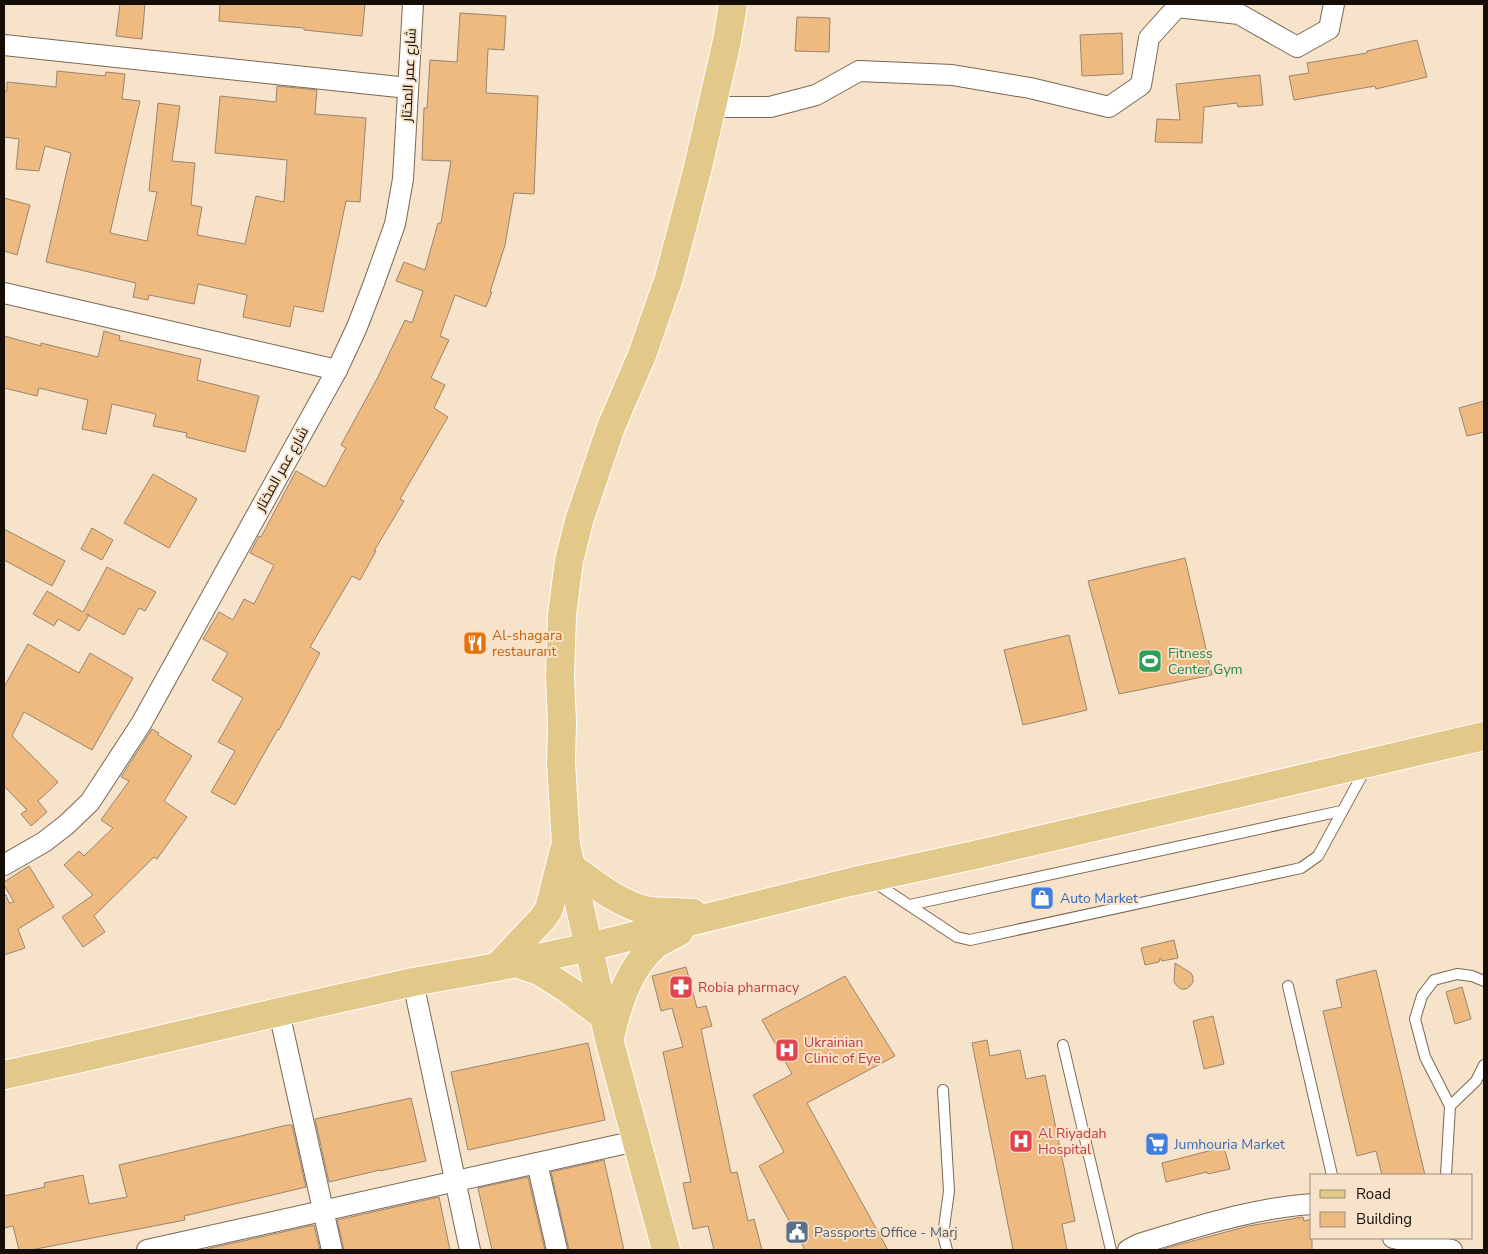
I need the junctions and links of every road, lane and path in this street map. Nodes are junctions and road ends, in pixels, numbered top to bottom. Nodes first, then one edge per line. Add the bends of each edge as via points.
1 (412, 4) edge
2 (733, 4) edge
3 (1334, 4) edge
4 (4, 45) edge
5 (408, 88) junction
6 (712, 107) junction
7 (4, 293) edge
8 (337, 370) junction
9 (1484, 736) edge
10 (1369, 763) junction
11 (1341, 811) junction
12 (568, 855) junction
13 (4, 865) edge
14 (869, 878) junction
15 (910, 905) junction
16 (712, 917) junction
17 (589, 947) junction
18 (506, 964) junction
19 (1484, 981) edge
20 (413, 982) junction
21 (1288, 986) dead end
22 (279, 1012) junction
23 (607, 1028) junction
24 (1063, 1045) dead end
25 (1484, 1065) edge
26 (4, 1075) edge
27 (943, 1090) dead end
28 (1450, 1106) junction
29 (636, 1141) junction
30 (538, 1163) junction
31 (1332, 1174) edge
32 (1446, 1174) edge
33 (455, 1180) junction
34 (1310, 1204) edge
35 (322, 1211) junction
36 (1401, 1239) edge
37 (1446, 1245) edge
38 (147, 1250) edge
39 (332, 1250) edge
40 (470, 1250) edge
41 (557, 1250) edge
42 (666, 1250) edge
43 (947, 1250) edge
44 (1111, 1250) edge
45 (1128, 1250) edge

1 - 5 street, شارع عمر المختار
2 - 6 main road
3 - 6 street via 1329,29 1297,46 1239,14 1177,7 1149,38 1141,85 1109,107 1030,88 952,75 859,71 816,95 770,107
4 - 5 street
5 - 8 street, شارع عمر المختار via 403,179 395,224 371,292
6 - 12 main road via 669,278 642,355 611,427 569,561 562,615 560,677 561,763
7 - 8 street
8 - 13 street, شارع عمر المختار via 141,724 90,802 44,842
9 - 10 main road
10 - 11 lane
10 - 14 main road
11 - 15 lane
11 - 15 lane via 1318,856 1301,868 990,936 970,940 956,937
12 - 16 main road via 601,889 624,902 646,910
12 - 17 main road
12 - 18 main road via 549,909
14 - 15 lane
14 - 16 main road
16 - 17 main road
16 - 23 main road via 656,944 628,981
17 - 18 main road
17 - 23 main road
18 - 20 main road
18 - 23 main road via 539,971 566,988
19 - 28 lane via 1457,974 1434,980 1422,996 1415,1019 1425,1057
20 - 22 main road
20 - 33 street
21 - 31 lane
22 - 26 main road
22 - 35 street
23 - 29 main road
24 - 44 lane
25 - 28 lane via 1476,1081
27 - 43 lane via 949,1191 943,1235
28 - 32 lane
29 - 30 street
29 - 42 main road
30 - 33 street
30 - 41 street
33 - 35 street
33 - 40 street
34 - 45 street via 1225,1218
35 - 38 street
35 - 39 street
36 - 37 street

